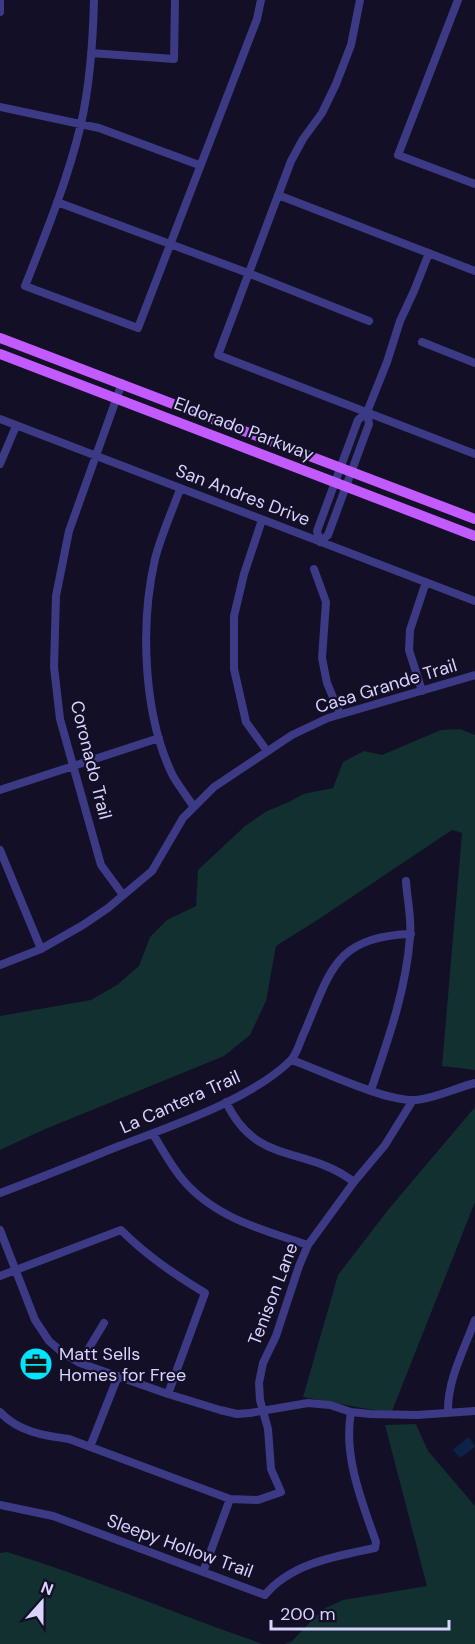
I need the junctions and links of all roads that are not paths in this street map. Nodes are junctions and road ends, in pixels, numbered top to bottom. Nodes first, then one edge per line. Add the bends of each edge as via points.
1 (0, 0) edge
2 (94, 0) edge
3 (175, 0) edge
4 (261, 0) edge
5 (360, 0) edge
6 (458, 0) edge
7 (0, 12) edge
8 (91, 53) junction
9 (0, 107) edge
10 (81, 123) junction
11 (199, 165) junction
12 (475, 184) edge
13 (278, 195) junction
14 (57, 202) junction
15 (169, 244) junction
16 (429, 254) junction
17 (475, 271) edge
18 (248, 273) junction
19 (369, 321) dead end
20 (0, 338) edge
21 (422, 342) dead end
22 (0, 354) edge
23 (475, 363) edge
24 (122, 383) junction
25 (116, 397) junction
26 (367, 412) junction
27 (0, 419) edge
28 (16, 426) junction
29 (475, 454) edge
30 (95, 456) junction
31 (0, 464) edge
32 (346, 470) junction
33 (335, 482) junction
34 (346, 486) junction
35 (180, 489) junction
36 (475, 519) edge
37 (262, 520) junction
38 (475, 536) edge
39 (320, 542) junction
40 (314, 569) dead end
41 (426, 582) junction
42 (475, 601) edge
43 (475, 675) edge
44 (422, 691) junction
45 (340, 714) junction
46 (159, 738) junction
47 (267, 751) junction
48 (74, 766) junction
49 (0, 790) edge
50 (194, 807) junction
51 (0, 850) edge
52 (406, 881) dead end
53 (123, 895) junction
54 (411, 934) junction
55 (41, 949) junction
56 (0, 965) edge
57 (292, 1060) junction
58 (475, 1083) edge
59 (371, 1090) junction
60 (413, 1100) junction
61 (226, 1102) junction
62 (153, 1134) junction
63 (354, 1182) junction
64 (0, 1193) edge
65 (0, 1230) edge
66 (308, 1245) junction
67 (17, 1271) junction
68 (0, 1276) edge
69 (475, 1320) edge
70 (104, 1323) dead end
71 (80, 1363) junction
72 (118, 1376) junction
73 (168, 1394) junction
74 (263, 1411) junction
75 (475, 1411) edge
76 (0, 1412) edge
77 (351, 1412) junction
78 (448, 1413) junction
79 (90, 1447) junction
80 (230, 1499) junction
81 (0, 1505) edge
82 (203, 1572) junction

1 - 7 street
2 - 8 street
3 - 8 street via 174,59
4 - 11 street
5 - 13 street via 351,45 336,84 303,139
6 - 12 street via 398,154
8 - 10 street
9 - 10 street
10 - 11 street
10 - 14 street
11 - 15 street
13 - 16 street
13 - 18 street
14 - 15 street
14 - 15 street via 25,286 138,328
15 - 18 street
16 - 17 street
16 - 26 street
18 - 19 street
18 - 26 street via 218,355
20 - 24 main road, Eldorado Parkway
21 - 23 street
22 - 25 main road, Eldorado Parkway
24 - 25 street, Coronado Trail
24 - 32 main road, Eldorado Parkway
25 - 30 street, Coronado Trail
25 - 33 main road, Eldorado Parkway
26 - 29 street
26 - 32 street via 369,424
27 - 28 street, San Andres Drive
28 - 30 street, San Andres Drive
28 - 31 street
30 - 35 street, San Andres Drive
30 - 48 street, Coronado Trail via 69,531 56,596 54,667 60,719
32 - 33 street
32 - 34 street
32 - 36 main road, Eldorado Parkway
33 - 34 main road, Eldorado Parkway
33 - 39 street via 317,531
34 - 38 main road, Eldorado Parkway
34 - 39 street via 328,535
35 - 37 street, San Andres Drive
35 - 46 street via 156,558 147,616 147,675
37 - 39 street, San Andres Drive
37 - 47 street via 234,616 234,669 246,722
39 - 41 street, San Andres Drive
40 - 45 street via 326,602 322,658
41 - 42 street, San Andres Drive
41 - 44 street via 410,630 409,650
43 - 44 street, Casa Grande Trail
44 - 45 street, Casa Grande Trail
45 - 47 street, Casa Grande Trail
46 - 48 street
46 - 50 street via 174,776
47 - 50 street, Casa Grande Trail via 214,787
48 - 49 street
48 - 53 street, Coronado Trail via 101,865
50 - 53 street, Casa Grande Trail via 183,818 152,871
51 - 55 street
52 - 54 street
53 - 55 street, Casa Grande Trail via 83,925
54 - 57 street, La Cantera Trail via 362,943 340,958 325,981
54 - 59 street via 398,1006
55 - 56 street, Casa Grande Trail
57 - 59 street
57 - 61 street, La Cantera Trail via 263,1083
58 - 60 street
59 - 60 street
60 - 63 street, Tenison Lane via 385,1145
61 - 62 street, La Cantera Trail
61 - 63 street via 244,1130 259,1143 342,1173
62 - 64 street, La Cantera Trail
62 - 66 street via 184,1182 218,1211
63 - 66 street, Tenison Lane
65 - 67 street
66 - 74 street, Tenison Lane via 263,1363 259,1383
67 - 68 street
67 - 71 street via 35,1320 49,1341
67 - 73 street via 121,1230 145,1254 205,1293
69 - 78 street via 451,1383
70 - 71 street
71 - 72 street
72 - 73 street
72 - 79 street
73 - 74 street via 237,1414
74 - 77 street via 308,1403
74 - 80 street, Tenison Lane via 271,1468 281,1492 258,1500
75 - 78 street
76 - 79 street via 23,1429
77 - 78 street via 402,1416
77 - 82 street, Sleepy Hollow Trail via 349,1447 375,1548 330,1557 300,1569 265,1596
79 - 80 street
80 - 82 street
81 - 82 street, Sleepy Hollow Trail via 53,1516

